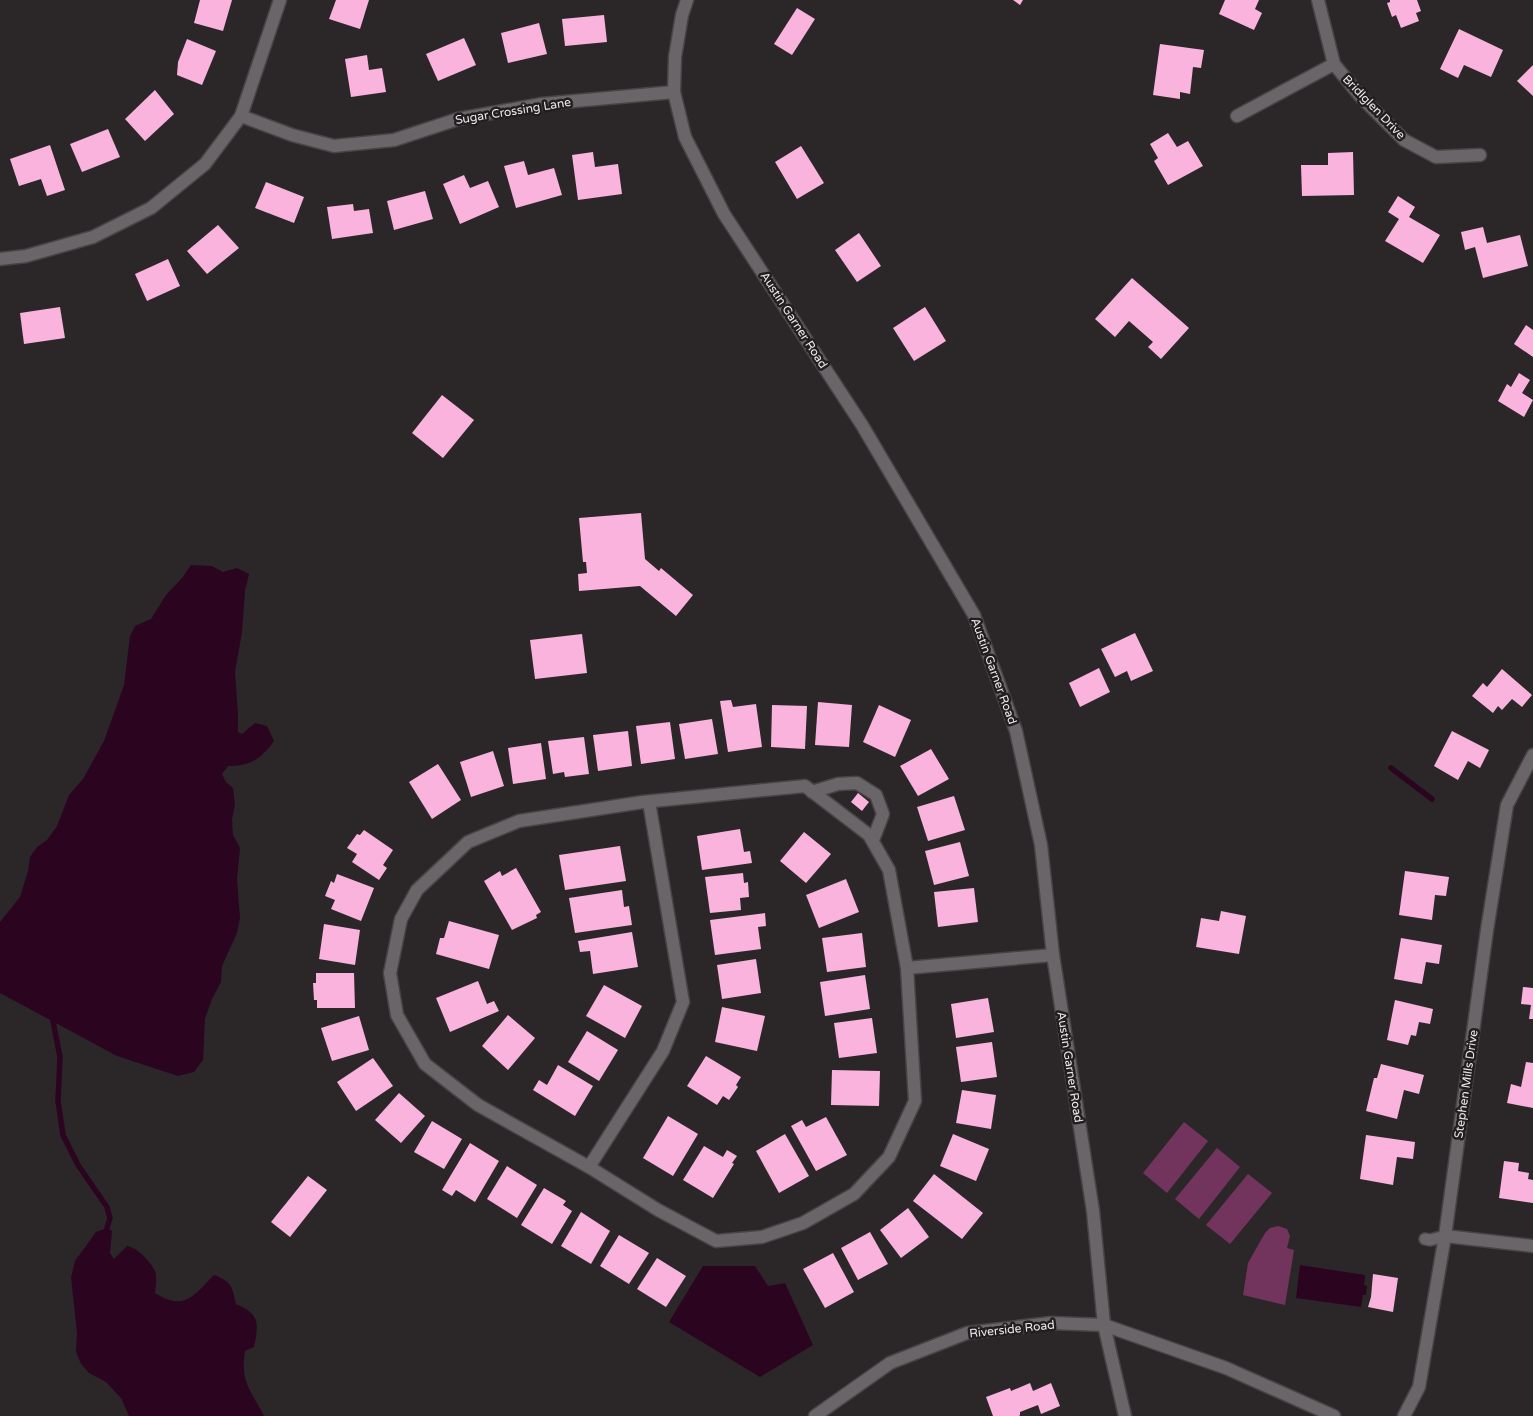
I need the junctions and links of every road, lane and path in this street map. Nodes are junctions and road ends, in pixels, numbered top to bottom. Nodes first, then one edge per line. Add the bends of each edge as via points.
1 (280, 0) edge
2 (687, 0) edge
3 (1318, 0) edge
4 (1334, 64) junction
5 (674, 92) junction
6 (241, 116) junction
7 (1237, 116) dead end
8 (1480, 155) dead end
9 (0, 259) edge
10 (1533, 755) edge
11 (812, 792) junction
12 (649, 802) junction
13 (872, 840) junction
14 (1053, 955) junction
15 (907, 968) junction
16 (589, 1167) junction
17 (1445, 1236) junction
18 (1425, 1238) dead end
19 (1533, 1246) edge
20 (1104, 1325) junction
21 (815, 1416) edge
22 (1125, 1416) edge
23 (1334, 1416) edge
24 (1404, 1416) edge

1 - 6 street
2 - 5 street, Austin Garner Road via 675,57
3 - 4 street, Bridlglen Drive
4 - 7 street
4 - 8 street, Bridlglen Drive via 1404,140 1436,157
5 - 6 street, Sugar Crossing Lane via 542,104 458,119 394,140 334,146
5 - 14 street, Austin Garner Road via 685,137 724,214 862,425 974,615 1016,731 1041,845
6 - 9 street via 205,164 151,208 93,237 26,256
10 - 17 street, Stephen Mills Drive via 1507,805
11 - 12 street via 805,786
11 - 13 street
11 - 13 street via 838,784 857,783 876,795 883,814
12 - 16 street via 683,1002 663,1051
12 - 16 street via 519,821 468,842 417,890 401,919 390,973 397,1015 425,1064 478,1104
13 - 15 street via 889,870
14 - 15 street
14 - 20 street, Austin Garner Road via 1093,1211
15 - 16 street via 915,1101 889,1157 854,1194 803,1223 762,1237 716,1241
17 - 18 lane
17 - 19 street
17 - 24 street, Stephen Mills Drive via 1419,1387
20 - 21 street, Riverside Road via 1051,1323 968,1333 890,1362
20 - 22 street, Austin Garner Road
20 - 23 street, Riverside Road via 1226,1368

